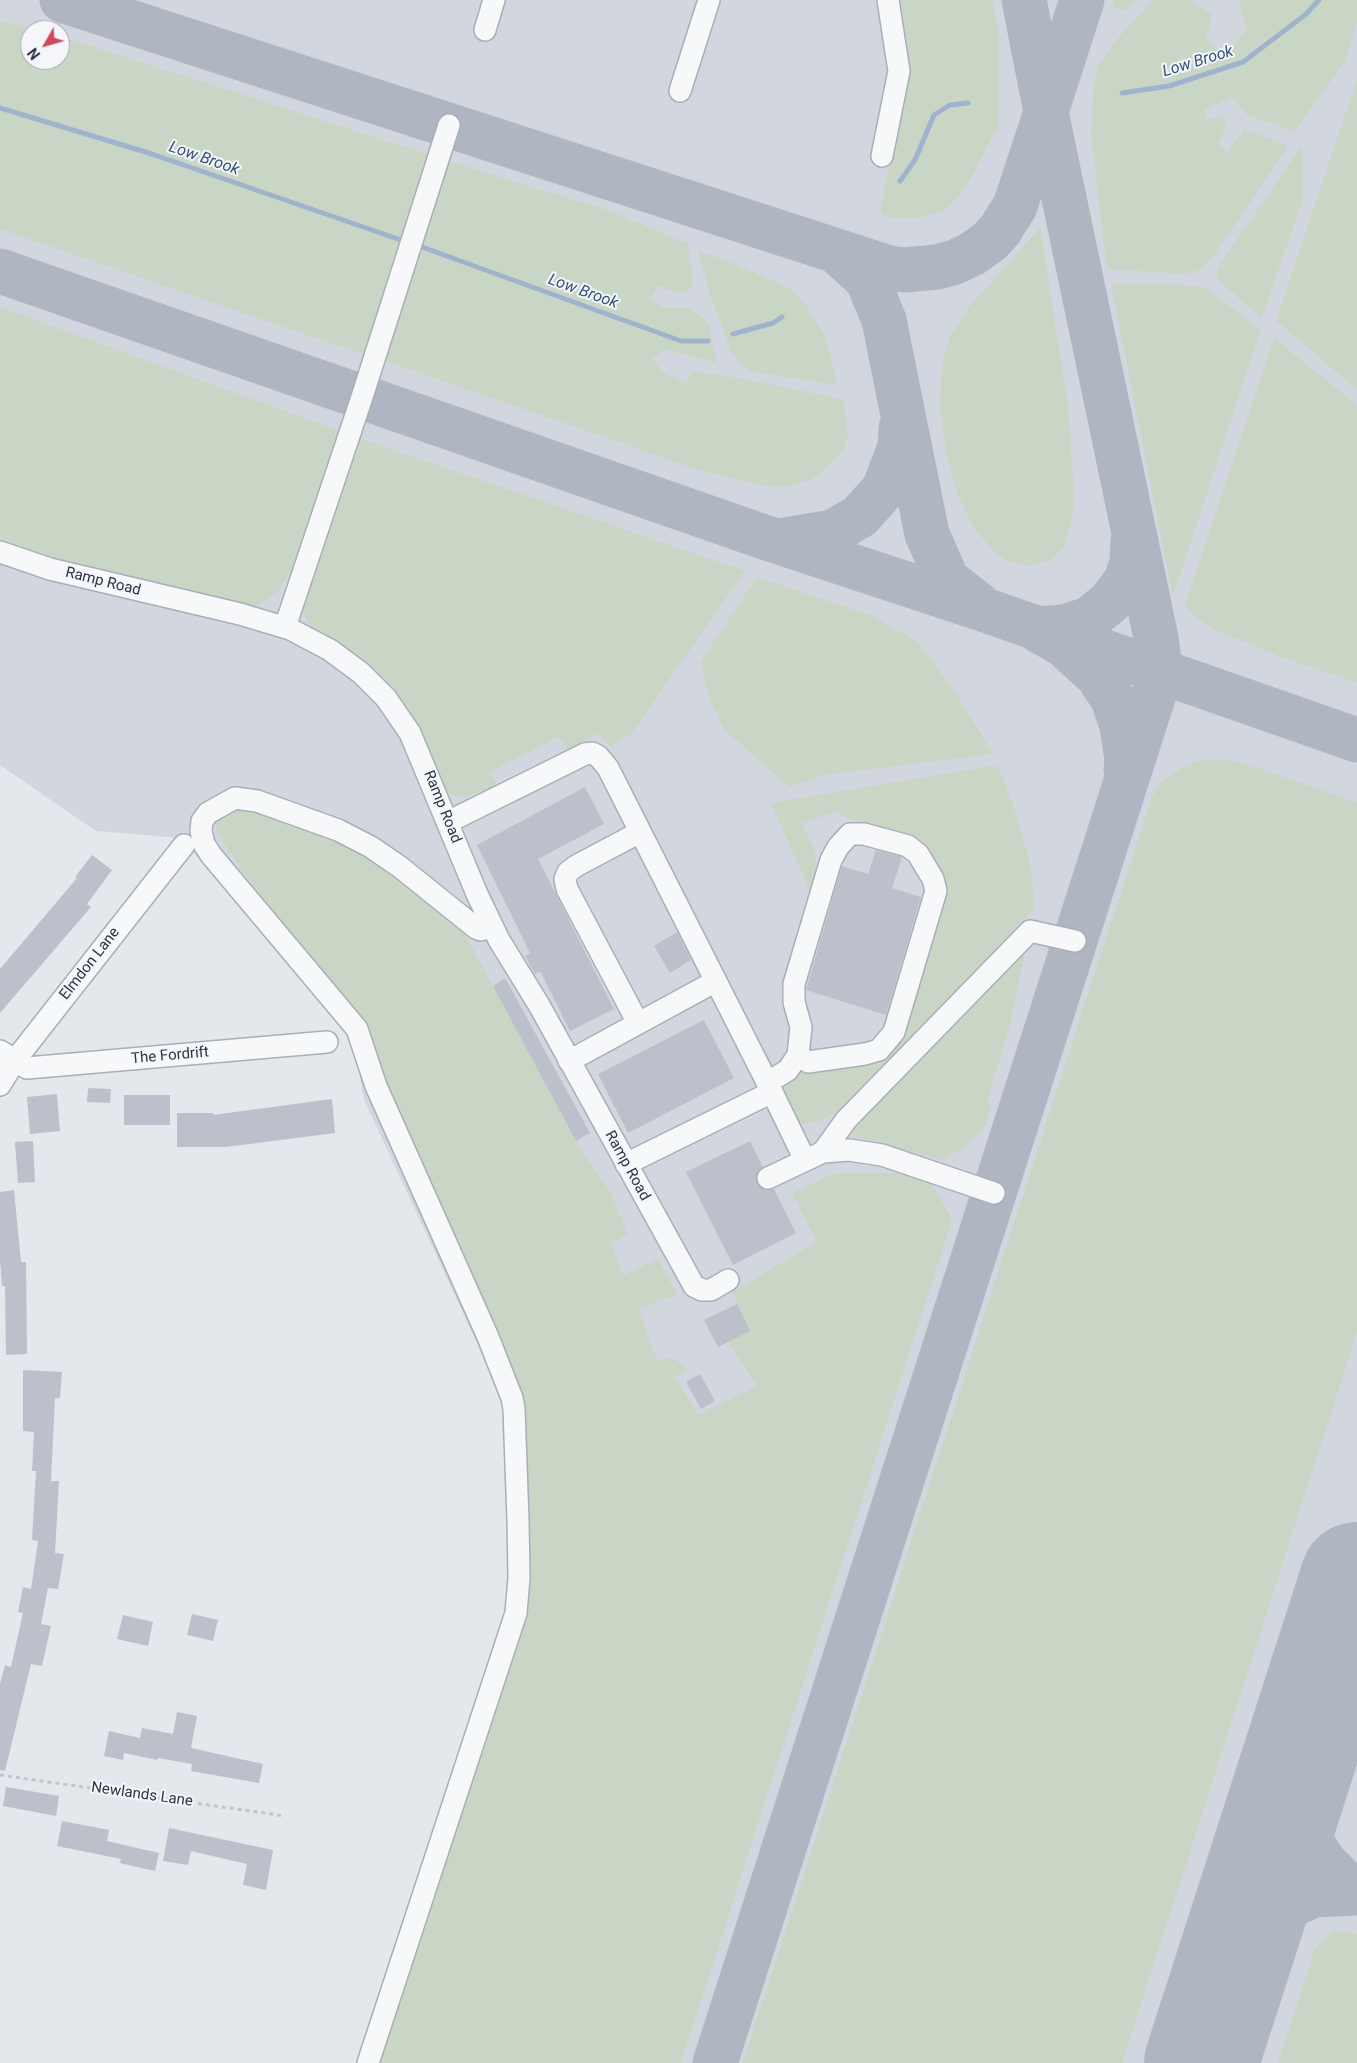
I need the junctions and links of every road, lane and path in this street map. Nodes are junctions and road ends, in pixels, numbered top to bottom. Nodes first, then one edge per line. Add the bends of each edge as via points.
1 (494, 0) edge
2 (709, 0) edge
3 (888, 0) edge
4 (485, 30) dead end
5 (680, 91) dead end
6 (449, 125) dead end
7 (882, 156) dead end
8 (0, 552) edge
9 (285, 627) junction
10 (448, 822) junction
11 (640, 832) junction
12 (184, 845) dead end
13 (492, 926) junction
14 (1075, 941) dead end
15 (716, 981) junction
16 (638, 1023) junction
17 (326, 1042) dead end
18 (798, 1054) junction
19 (8, 1055) edge
20 (569, 1061) junction
21 (0, 1085) edge
22 (770, 1088) junction
23 (814, 1156) junction
24 (626, 1164) junction
25 (768, 1178) dead end
26 (994, 1193) dead end
27 (728, 1280) dead end
28 (0, 1775) edge
29 (285, 1816) dead end
30 (368, 2063) edge

1 - 4 street
2 - 5 street
3 - 7 street via 899,71
6 - 9 street
8 - 9 street, Ramp Road via 50,569
9 - 10 street, Ramp Road via 330,650 361,673 386,698 410,732
10 - 11 street via 584,754 592,753 604,761
10 - 13 street, Ramp Road
11 - 15 street
11 - 16 street via 576,866 565,879 567,889
12 - 19 street, Elmdon Lane
13 - 20 street, Ramp Road
13 - 30 street via 481,930 476,928 371,847 338,830 257,800 234,798 213,809 202,821 204,844 211,855 358,1029 376,1086 488,1337 514,1409 518,1539 516,1613
14 - 23 street via 1030,931
15 - 16 street
15 - 22 street
16 - 20 street
17 - 19 street, The Fordrift via 27,1068
18 - 18 street via 801,1027 794,1002 794,984 838,847 850,834 864,834 908,846 918,854 936,890 894,1032 879,1050 865,1054 808,1062
18 - 22 street
19 - 21 street, Elmdon Lane
20 - 24 street, Ramp Road
22 - 23 street
22 - 24 street
23 - 25 street
23 - 26 street via 849,1150 882,1155
24 - 27 street, Ramp Road via 694,1286 711,1290
28 - 29 path, Newlands Lane

